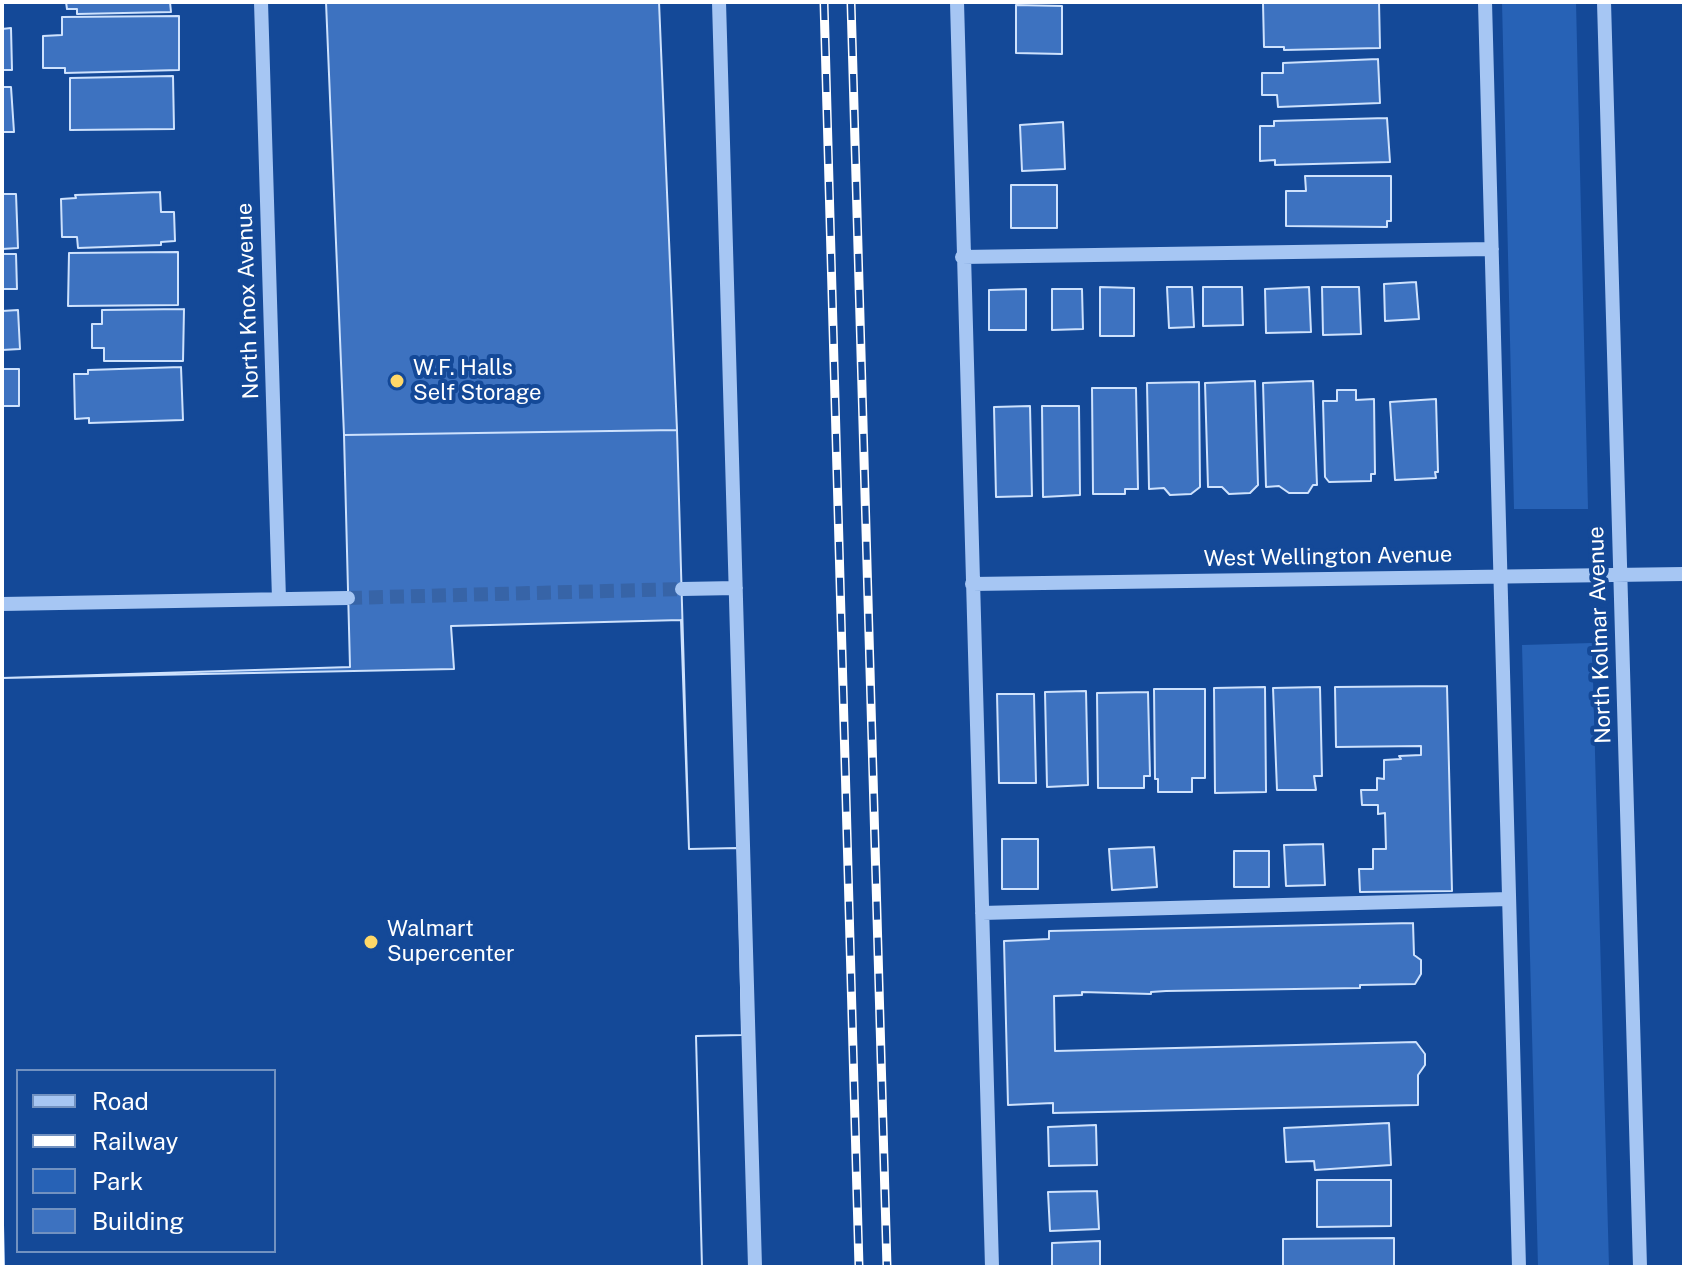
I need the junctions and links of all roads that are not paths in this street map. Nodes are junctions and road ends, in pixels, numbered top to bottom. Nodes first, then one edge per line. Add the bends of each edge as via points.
1 (261, 2) edge
2 (719, 2) edge
3 (957, 2) edge
4 (1485, 2) edge
5 (1604, 2) edge
6 (1492, 249) junction
7 (962, 257) junction
8 (1684, 574) edge
9 (1620, 575) junction
10 (1500, 576) junction
11 (972, 584) junction
12 (736, 588) junction
13 (682, 589) tunnel mouth
14 (348, 598) tunnel mouth
15 (279, 599) junction
16 (2, 604) edge
17 (1509, 899) junction
18 (982, 913) junction
19 (755, 1267) edge
20 (992, 1267) edge
21 (1519, 1267) edge
22 (1640, 1267) edge

1 - 15 street, North Knox Avenue
2 - 12 street
3 - 7 street
4 - 6 street
5 - 9 street, North Kolmar Avenue
6 - 7 street
6 - 10 street
7 - 11 street
8 - 9 street, West Wellington Avenue
9 - 10 street, West Wellington Avenue
9 - 22 street, North Kolmar Avenue
10 - 11 street, West Wellington Avenue
10 - 17 street
11 - 18 street
12 - 13 street
12 - 19 street
14 - 15 street
15 - 16 street
17 - 18 street
17 - 21 street
18 - 20 street

